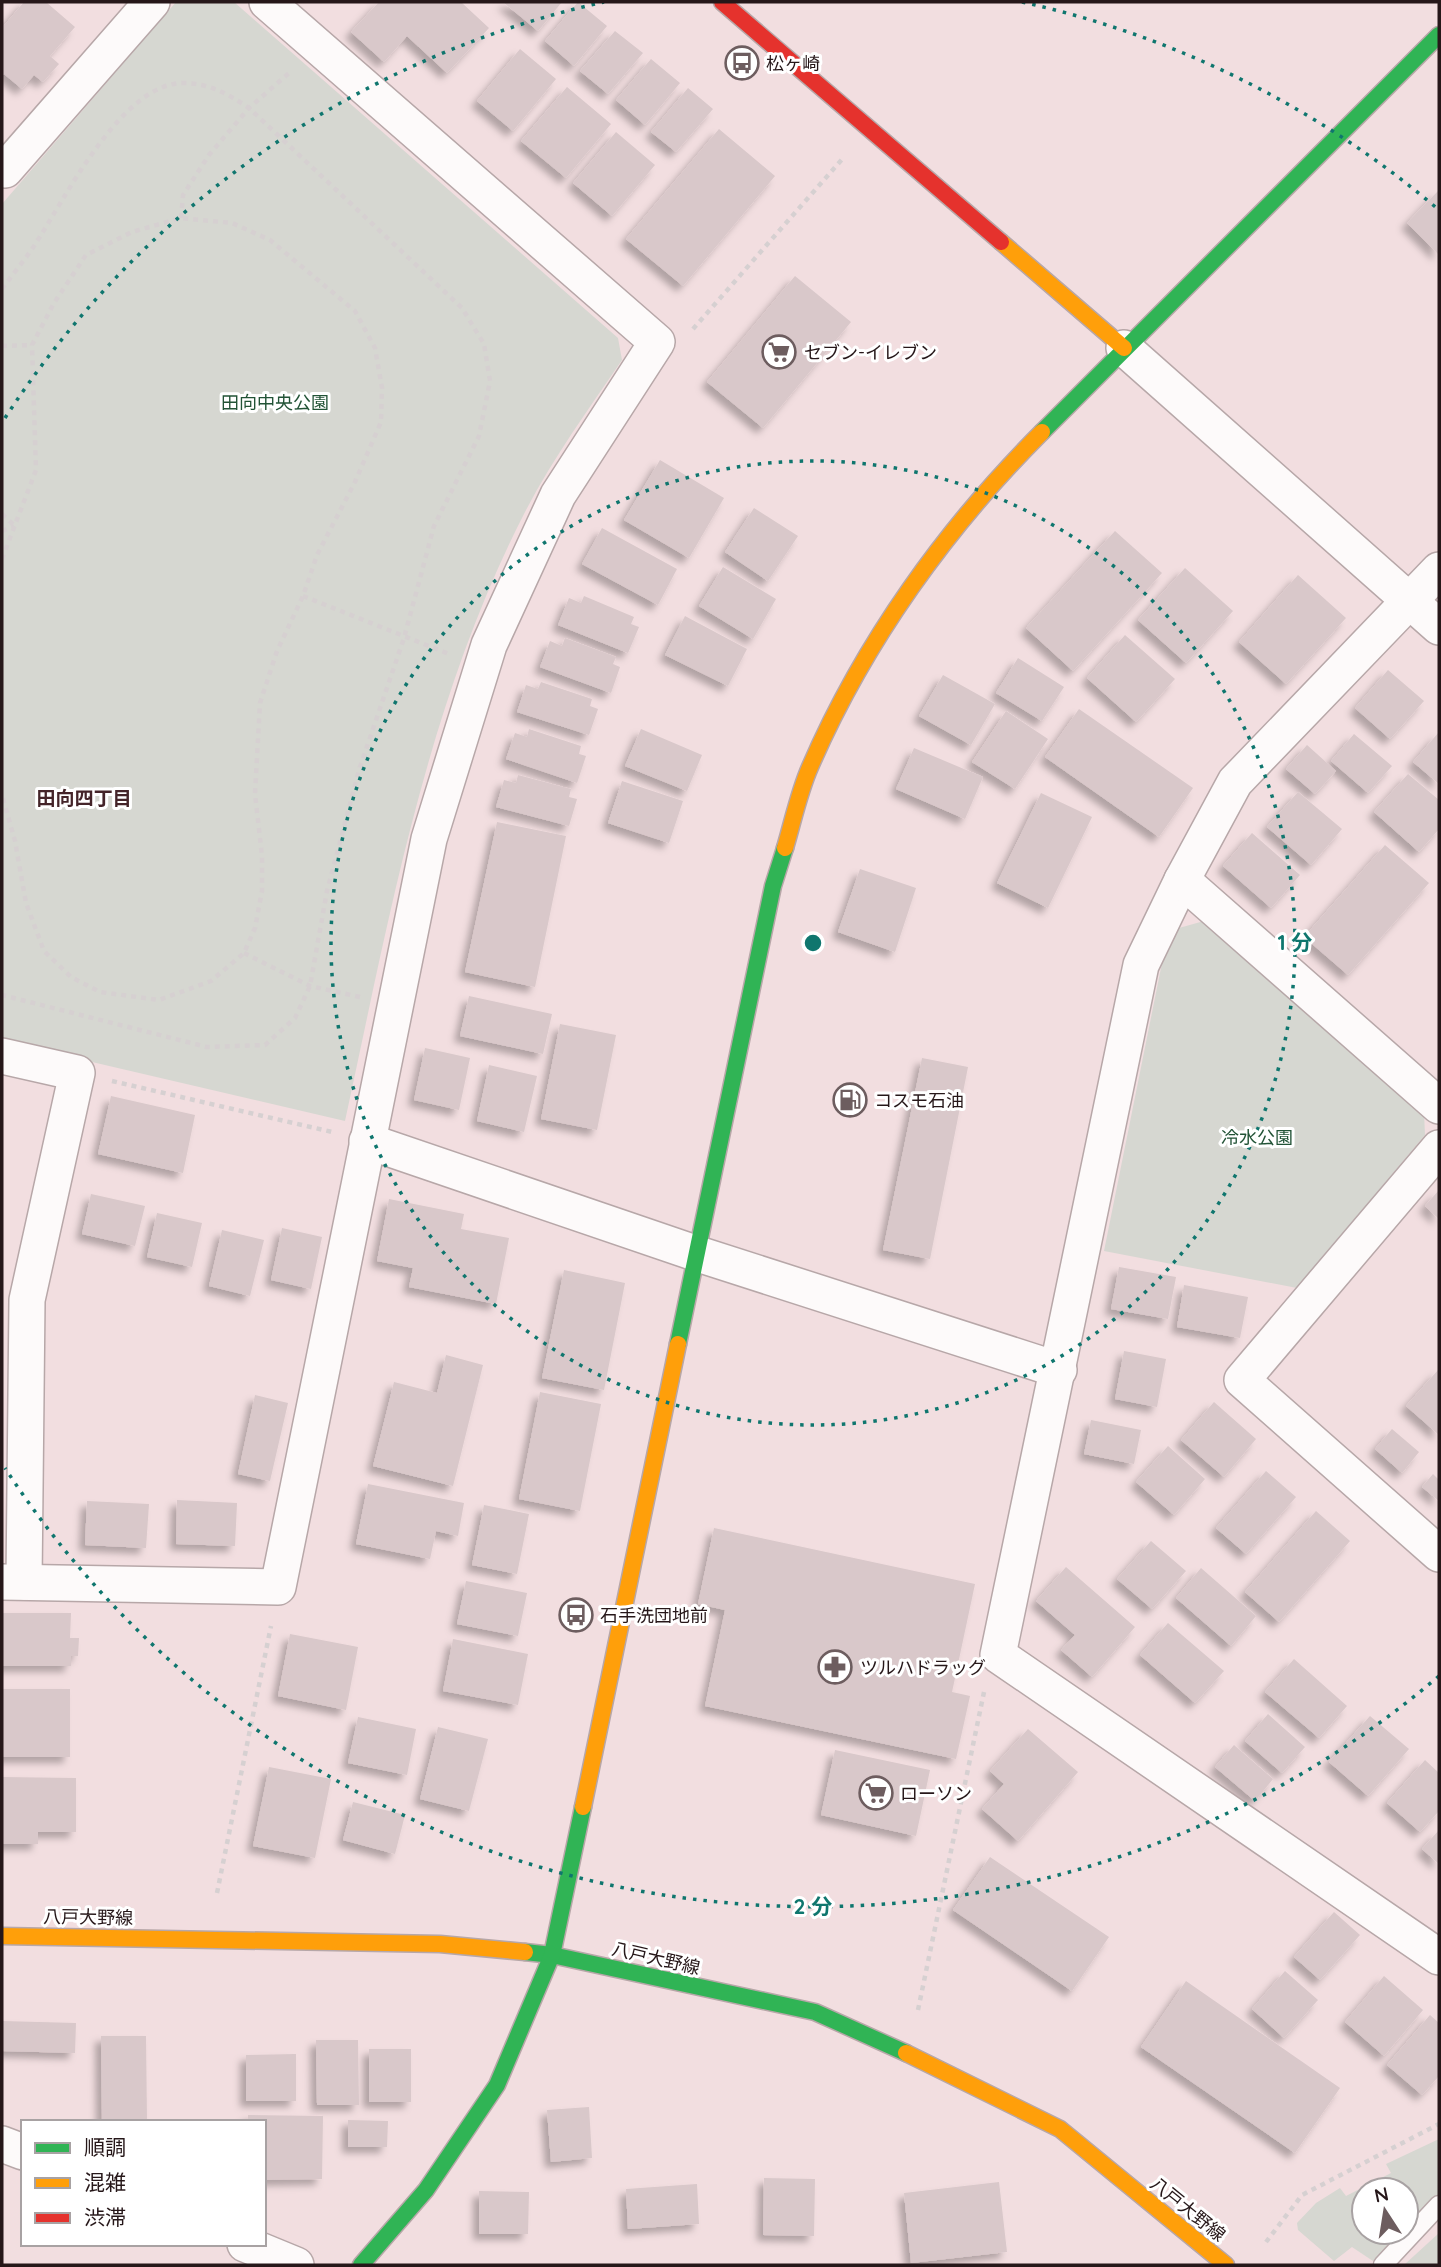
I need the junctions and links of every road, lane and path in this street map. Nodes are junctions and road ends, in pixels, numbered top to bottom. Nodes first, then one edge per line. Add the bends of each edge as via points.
1 (152, 2) edge
2 (267, 2) edge
3 (722, 2) edge
4 (1439, 35) edge
5 (319, 47) junction
6 (249, 108) junction
7 (844, 157) dead end
8 (3, 171) edge
9 (181, 218) junction
10 (2, 289) edge
11 (657, 342) junction
12 (32, 345) junction
13 (2, 346) edge
14 (1124, 348) junction
15 (2, 514) edge
16 (15, 526) junction
17 (2, 531) edge
18 (2, 559) edge
19 (1439, 570) edge
20 (303, 596) junction
21 (1408, 600) junction
22 (1439, 627) edge
23 (404, 638) junction
24 (482, 667) junction
25 (2, 795) edge
26 (1182, 880) junction
27 (244, 953) junction
28 (310, 986) junction
29 (2, 995) edge
30 (395, 1005) junction
31 (2, 1056) edge
32 (77, 1073) junction
33 (1439, 1106) edge
34 (367, 1141) junction
35 (1439, 1148) edge
36 (695, 1253) junction
37 (1059, 1370) junction
38 (1439, 1554) edge
39 (13, 1582) edge
40 (278, 1587) junction
41 (998, 1655) junction
42 (217, 1893) dead end
43 (2, 1936) edge
44 (552, 1955) junction
45 (1439, 1958) edge
46 (918, 2010) dead end
47 (1439, 2124) edge
48 (2, 2144) edge
49 (21, 2151) edge
50 (1439, 2205) edge
51 (1266, 2242) dead end
52 (250, 2246) edge
53 (296, 2265) edge
54 (361, 2265) edge
55 (1226, 2265) edge
56 (1383, 2265) edge

1 - 8 street
2 - 5 street
3 - 14 street
4 - 14 street
5 - 6 path
5 - 11 street
6 - 9 path via 183,195
6 - 10 path via 220,89 183,83 152,93 100,141 33,249
6 - 23 path via 462,308 484,344 490,381 479,436 434,526
7 - 11 path via 680,344
9 - 12 path via 132,232 86,255
9 - 20 path via 232,223 270,240 355,311 375,348 382,388 381,422 317,555
11 - 24 street via 558,495
12 - 13 path
12 - 16 path via 36,470
14 - 21 street
14 - 36 street via 1020,454 930,558 863,663 809,768 773,886
15 - 16 path
16 - 17 path
16 - 18 path
19 - 21 street
20 - 23 path
20 - 27 path via 277,651 260,703 255,794 262,891 255,928
21 - 22 street
21 - 26 street via 1235,782
23 - 24 path
23 - 28 path via 359,769 327,891
24 - 30 street via 429,839
25 - 27 path via 26,903 44,951 71,977 100,992 159,1000 211,981
26 - 33 street
26 - 37 street via 1141,965
27 - 28 path
28 - 29 path via 295,1018 265,1045 206,1047
28 - 30 path
30 - 34 street
31 - 32 street
32 - 34 path
32 - 39 street via 27,1300
34 - 36 street
34 - 40 street
35 - 38 street via 1242,1380
36 - 37 street
36 - 44 street
37 - 41 street
39 - 40 street
40 - 42 path
41 - 45 street
41 - 46 path via 989,1672
43 - 44 street, 八戸大野線 via 410,1942
44 - 54 street via 498,2085 426,2190
44 - 55 street, 八戸大野線 via 815,2012 909,2054 1060,2129
47 - 51 path via 1302,2195
48 - 49 street
50 - 56 lane
52 - 53 street

